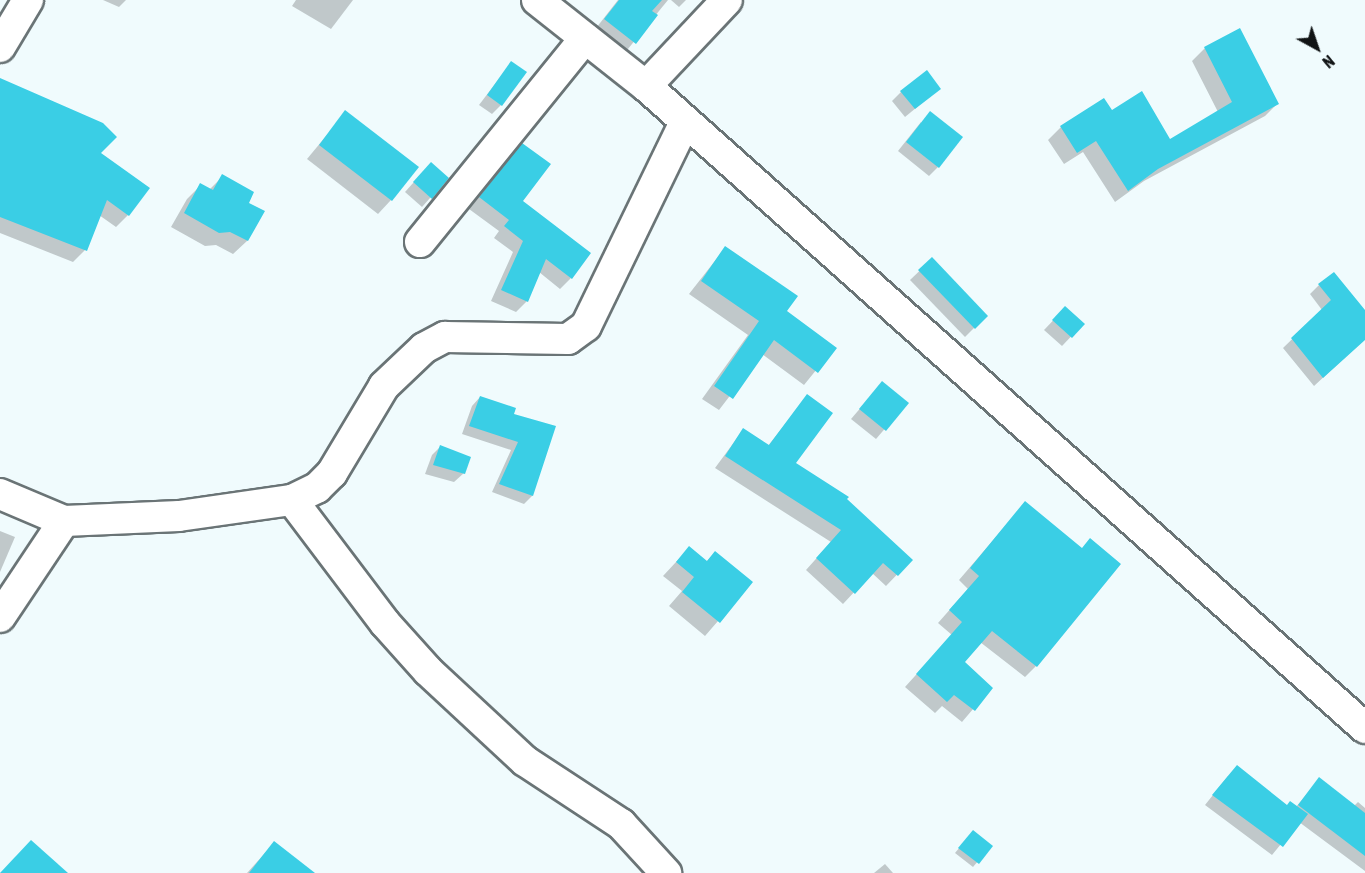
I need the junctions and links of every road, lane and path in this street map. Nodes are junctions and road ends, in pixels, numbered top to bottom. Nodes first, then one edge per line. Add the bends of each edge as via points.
1 (28, 0) edge
2 (537, 0) edge
3 (727, 0) edge
4 (585, 38) junction
5 (0, 47) edge
6 (645, 86) junction
7 (686, 122) junction
8 (420, 242) dead end
9 (0, 494) edge
10 (292, 500) junction
11 (64, 521) junction
12 (0, 617) edge
13 (1365, 728) edge
14 (666, 873) edge

1 - 5 street
2 - 4 street
3 - 6 street
4 - 6 street
4 - 8 street
6 - 7 street
7 - 10 street via 586,326 568,339 445,337 424,348 384,386 333,473 317,488
7 - 13 street
9 - 11 street
10 - 11 street via 179,516
10 - 14 street via 386,623 428,670 525,761 621,824
11 - 12 street

